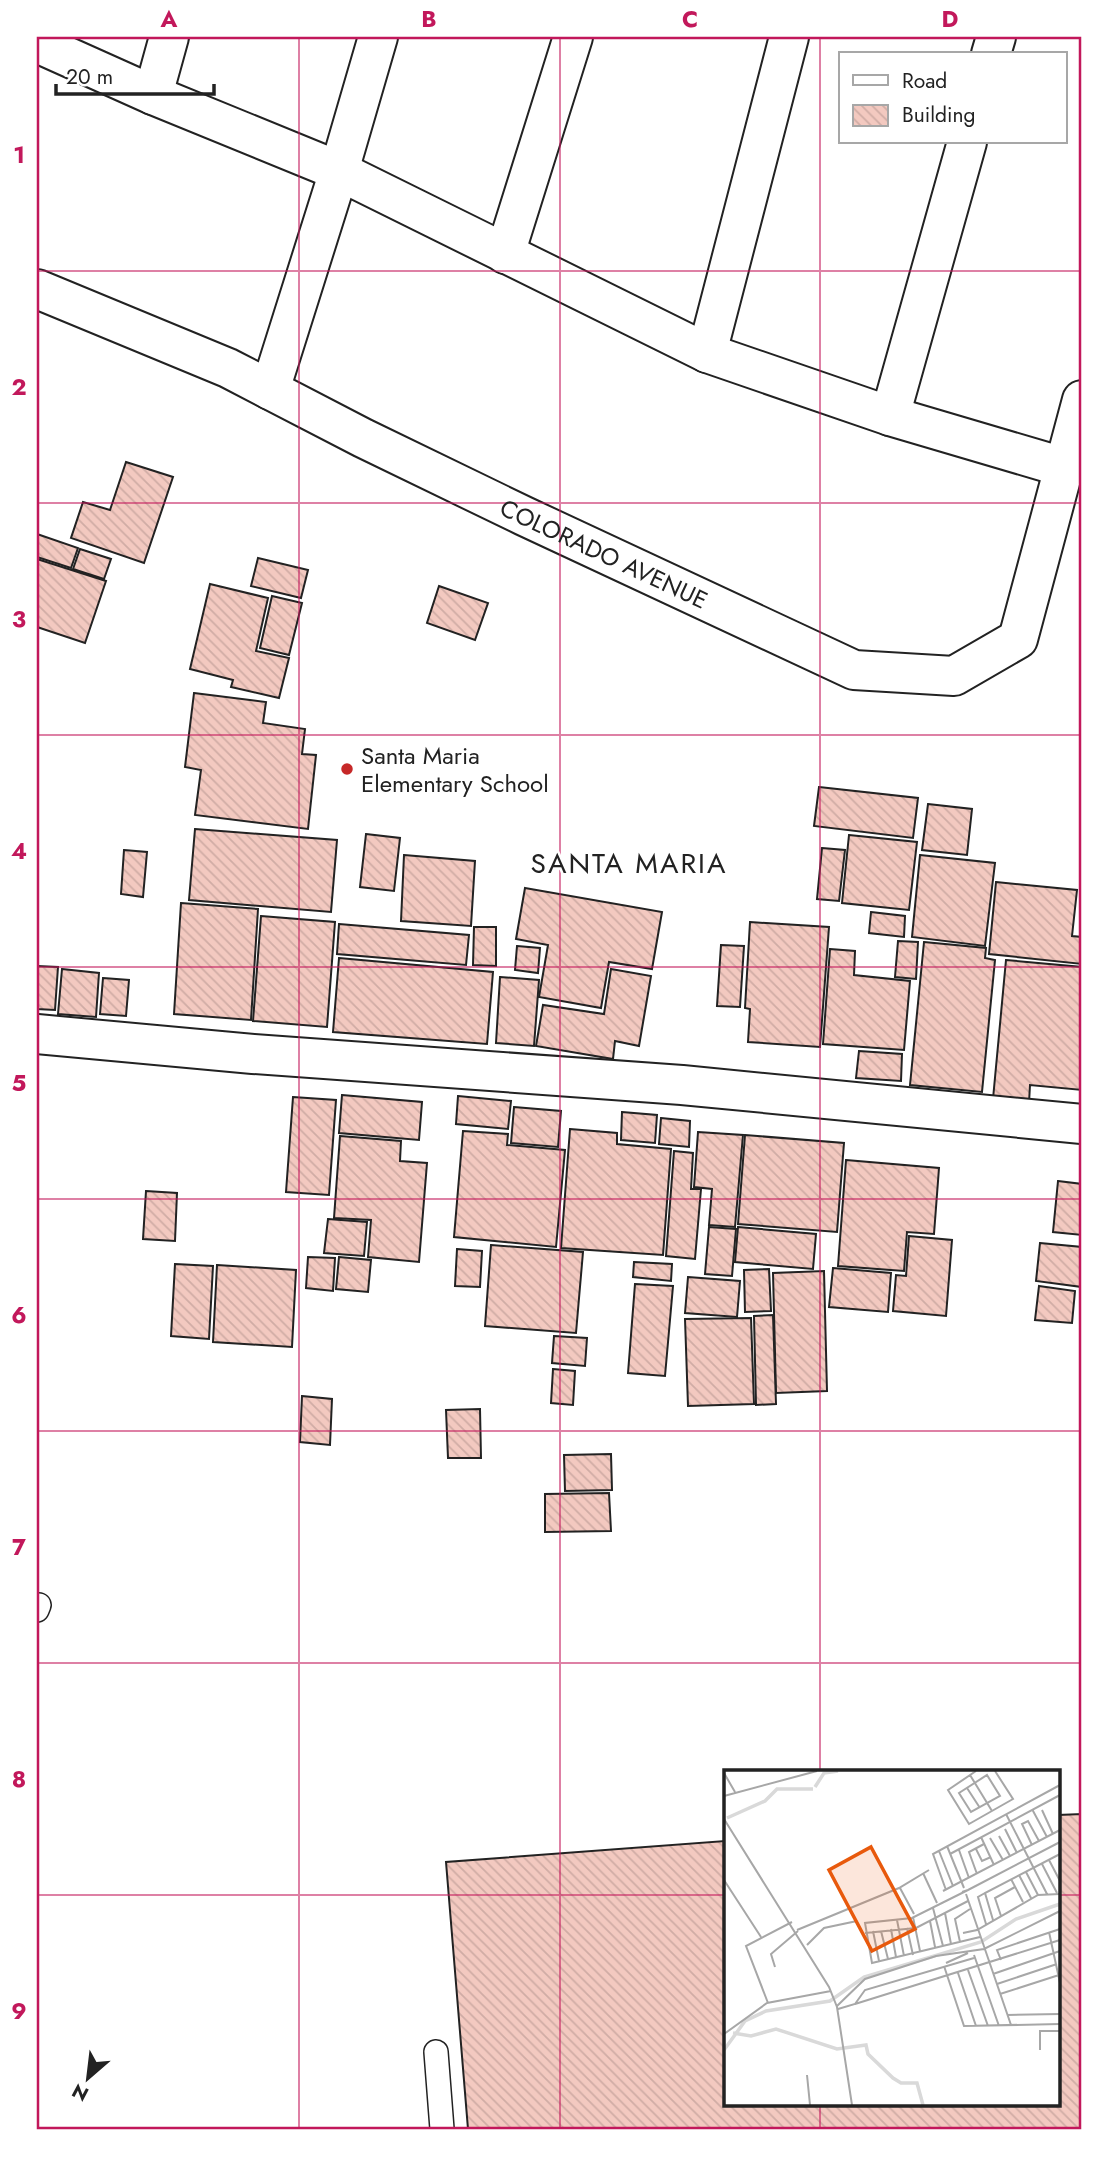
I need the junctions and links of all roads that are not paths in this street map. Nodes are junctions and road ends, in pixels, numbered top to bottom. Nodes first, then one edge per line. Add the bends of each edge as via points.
1 (169, 37) edge
2 (378, 37) edge
3 (573, 37) edge
4 (789, 37) edge
5 (37, 43) edge
6 (153, 95) junction
7 (966, 144) edge
8 (339, 171) junction
9 (505, 254) junction
10 (37, 289) edge
11 (707, 353) junction
12 (270, 390) junction
13 (1082, 400) edge
14 (890, 416) junction
15 (1063, 467) junction
16 (37, 1034) edge
17 (1082, 1124) edge
18 (436, 2052) dead end
19 (442, 2129) edge

1 - 6 street
2 - 8 street
3 - 9 street
4 - 11 street
5 - 6 street
6 - 8 street
7 - 14 street
8 - 9 street
8 - 12 street
9 - 11 street
10 - 12 street, COLORADO AVENUE
11 - 14 street
12 - 15 street, COLORADO AVENUE via 523,516 854,670 954,676 1018,639
13 - 15 street, COLORADO AVENUE
14 - 15 street
16 - 17 street via 682,1085
18 - 19 lane

